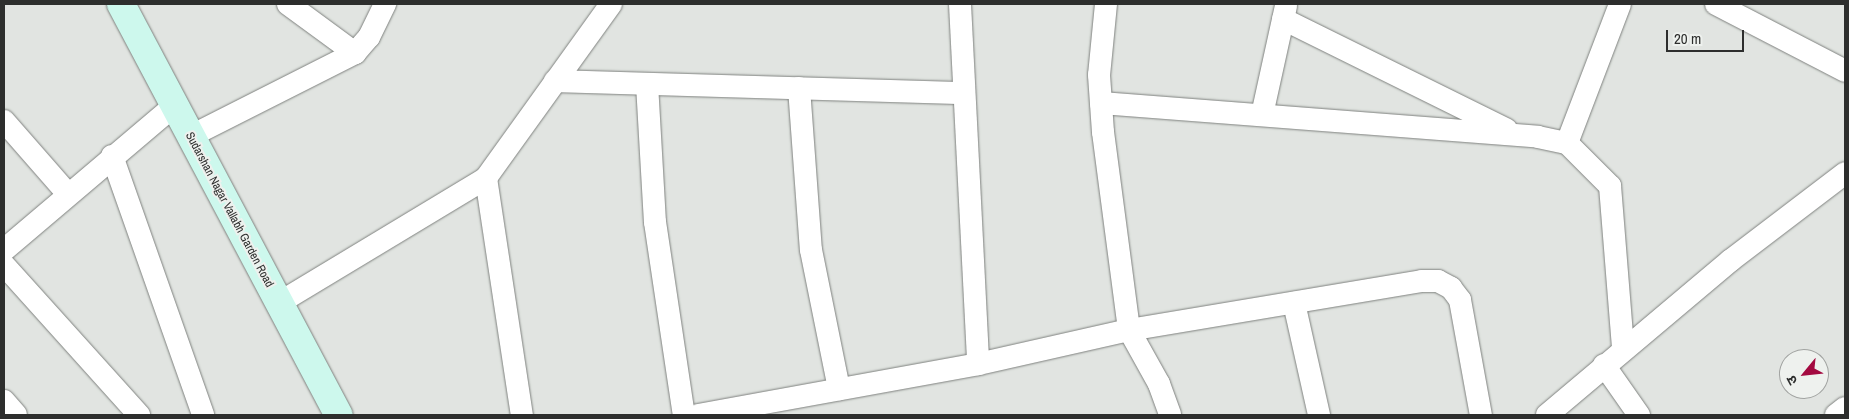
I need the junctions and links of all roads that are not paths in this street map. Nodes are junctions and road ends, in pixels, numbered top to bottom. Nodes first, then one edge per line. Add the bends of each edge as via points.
1 (121, 4) edge
2 (288, 4) edge
3 (385, 4) edge
4 (611, 4) edge
5 (960, 4) edge
6 (1106, 4) edge
7 (1620, 4) edge
8 (1716, 4) edge
9 (1285, 11) edge
10 (1751, 12) edge
11 (355, 53) junction
12 (1845, 71) edge
13 (555, 81) junction
14 (647, 84) junction
15 (799, 88) junction
16 (964, 93) junction
17 (1101, 102) junction
18 (175, 105) junction
19 (1262, 115) junction
20 (4, 121) edge
21 (1518, 135) junction
22 (191, 136) junction
23 (1567, 143) junction
24 (112, 156) junction
25 (1845, 173) edge
26 (486, 178) junction
27 (68, 194) junction
28 (4, 250) edge
29 (4, 266) edge
30 (278, 303) junction
31 (1294, 303) junction
32 (1129, 330) junction
33 (1623, 348) junction
34 (978, 364) junction
35 (1604, 365) junction
36 (839, 389) junction
37 (4, 401) edge
38 (1845, 408) edge
39 (16, 415) edge
40 (139, 415) edge
41 (203, 415) edge
42 (339, 415) edge
43 (522, 415) edge
44 (684, 415) edge
45 (698, 415) edge
46 (1170, 415) edge
47 (1319, 415) edge
48 (1481, 415) edge
49 (1546, 415) edge
50 (1639, 415) edge
51 (1836, 415) edge

1 - 18 street, Sudarshan Nagar Vallabh Garden Road
2 - 11 street
3 - 11 street via 369,37
4 - 13 street
5 - 16 street
6 - 17 street
7 - 23 street
8 - 10 street
9 - 19 street
9 - 21 street
10 - 12 street
11 - 22 street
13 - 14 street
13 - 26 street
14 - 15 street
14 - 44 street via 654,222
15 - 16 street
15 - 36 street via 811,250
16 - 34 street
17 - 19 street
17 - 32 street
18 - 22 street, Sudarshan Nagar Vallabh Garden Road
18 - 24 street
19 - 21 street
20 - 27 street
21 - 23 street
22 - 30 street, Sudarshan Nagar Vallabh Garden Road
23 - 33 street via 1610,186
24 - 27 street
24 - 41 street
25 - 33 street
26 - 30 street
26 - 43 street
27 - 28 street
29 - 40 street
30 - 42 street, Sudarshan Nagar Vallabh Garden Road
31 - 32 street
31 - 47 street
31 - 48 street via 1422,281 1438,281 1451,288 1460,300
32 - 34 street
32 - 46 street via 1159,384
33 - 35 street
34 - 36 street
35 - 49 street
35 - 50 street
36 - 45 street
37 - 39 street
38 - 51 street

